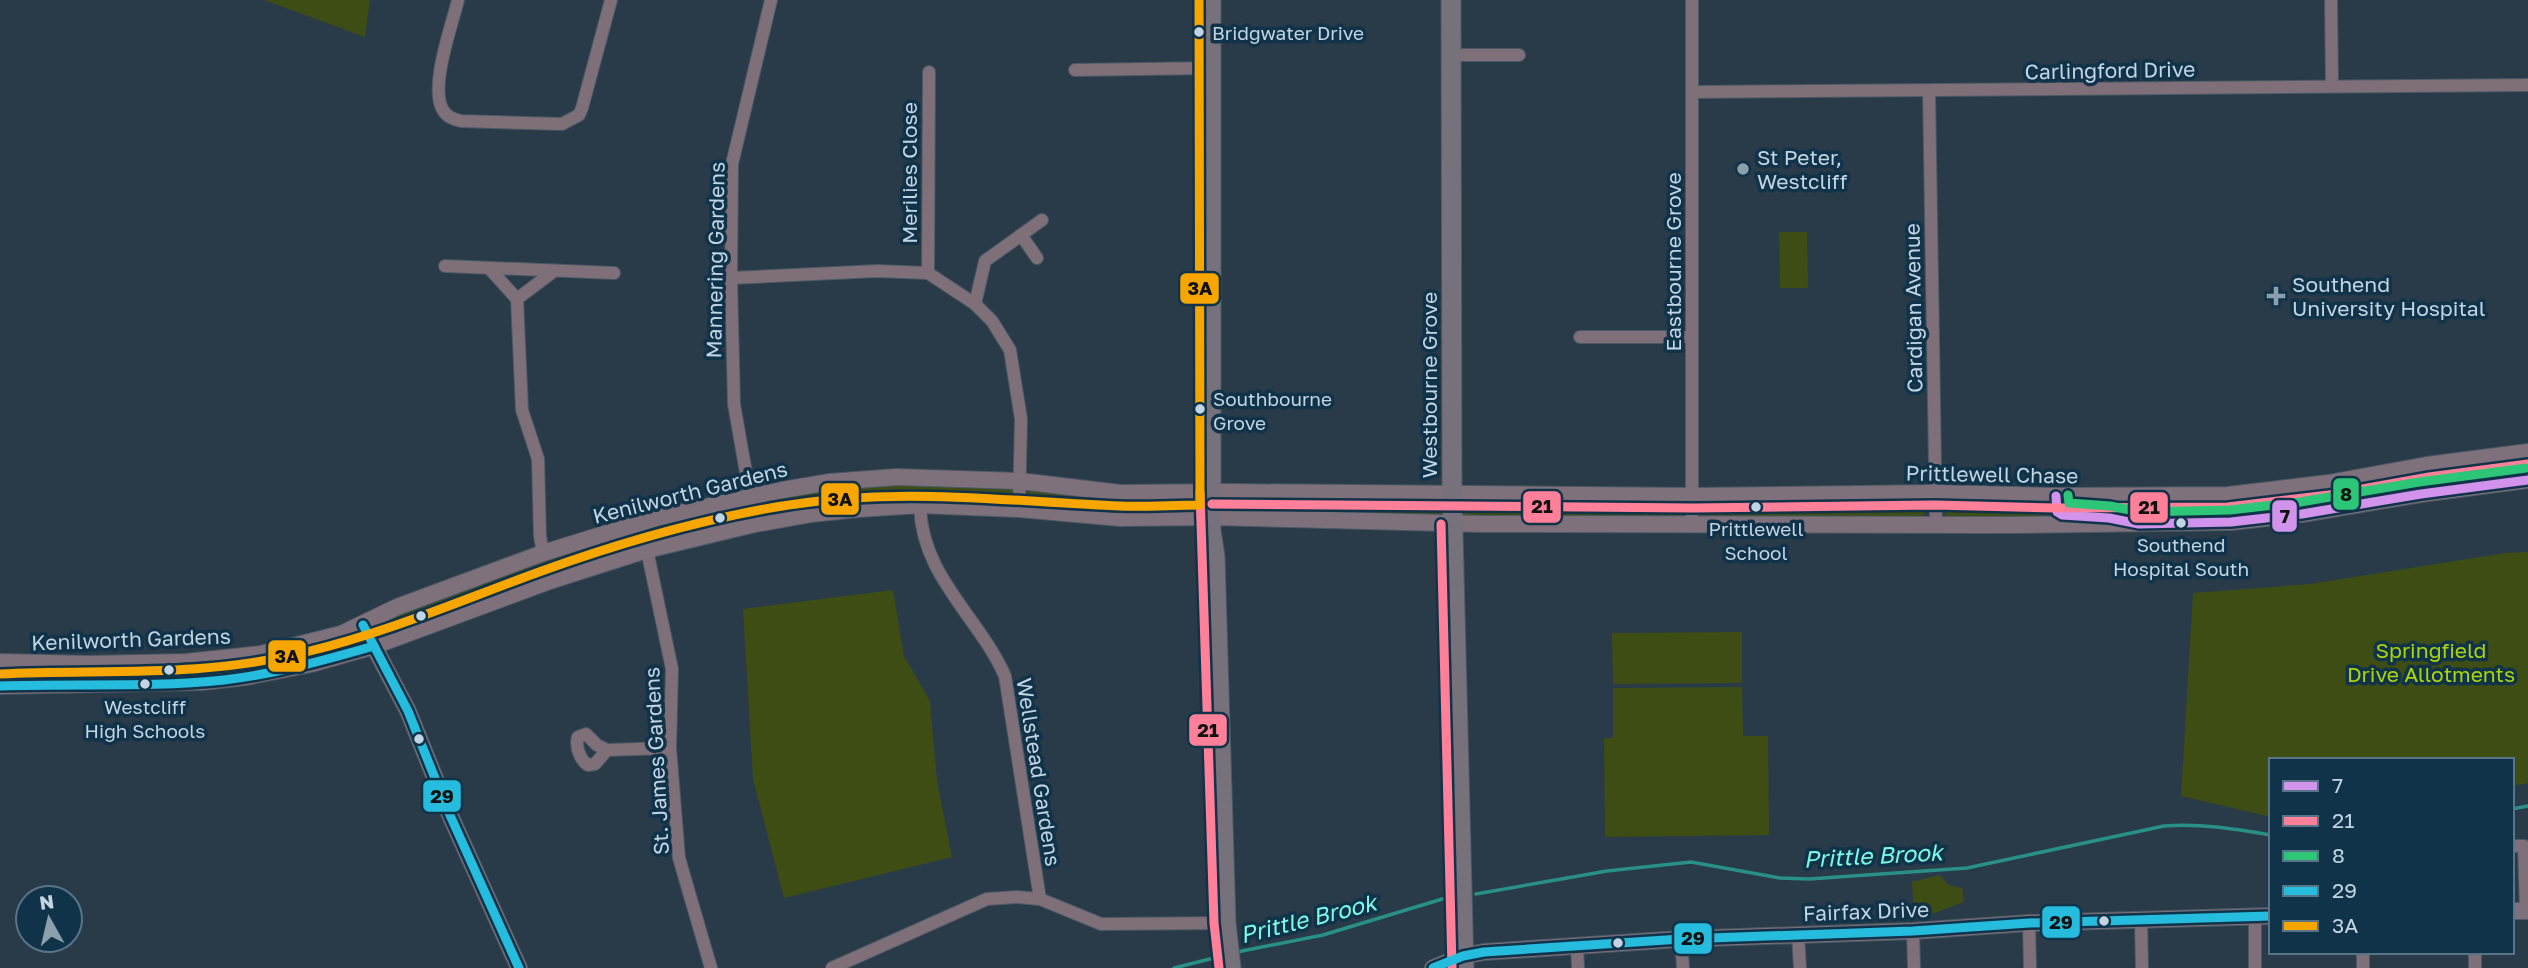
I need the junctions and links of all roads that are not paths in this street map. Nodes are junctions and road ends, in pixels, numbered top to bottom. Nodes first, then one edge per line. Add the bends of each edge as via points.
1 (458, 0) edge
2 (611, 0) edge
3 (771, 0) edge
4 (1211, 0) edge
5 (1451, 0) edge
6 (1692, 0) edge
7 (2331, 0) edge
8 (1451, 55) junction
9 (1519, 55) dead end
10 (1212, 68) junction
11 (1075, 70) dead end
12 (929, 72) dead end
13 (2528, 85) edge
14 (2332, 86) junction
15 (1929, 91) junction
16 (1693, 92) junction
17 (1042, 220) dead end
18 (1021, 235) junction
19 (1037, 258) dead end
20 (445, 266) dead end
21 (489, 268) junction
22 (554, 271) junction
23 (928, 273) junction
24 (614, 274) dead end
25 (731, 278) junction
26 (517, 299) junction
27 (975, 304) junction
28 (1580, 337) dead end
29 (1691, 337) junction
30 (2528, 452) edge
31 (2432, 470) junction
32 (2528, 480) edge
33 (1020, 481) junction
34 (2499, 482) junction
35 (1369, 492) junction
36 (1452, 493) junction
37 (1935, 493) junction
38 (1212, 494) junction
39 (2421, 494) junction
40 (750, 495) junction
41 (1693, 496) junction
42 (2061, 496) junction
43 (920, 505) junction
44 (1019, 509) junction
45 (2062, 515) junction
46 (1212, 517) junction
47 (1453, 519) junction
48 (1313, 520) junction
49 (755, 524) junction
50 (2139, 524) junction
51 (1692, 525) junction
52 (1936, 525) junction
53 (2040, 525) junction
54 (647, 550) junction
55 (543, 553) junction
56 (363, 625) junction
57 (374, 646) junction
58 (0, 662) edge
59 (0, 686) edge
60 (670, 748) junction
61 (607, 750) dead end
62 (2518, 846) edge
63 (1040, 899) junction
64 (2522, 911) edge
65 (2263, 917) edge
66 (2141, 921) junction
67 (2029, 923) junction
68 (1913, 931) junction
69 (1798, 935) junction
70 (1681, 939) junction
71 (1577, 947) junction
72 (1228, 948) edge
73 (1463, 962) edge
74 (519, 968) edge
75 (711, 968) edge
76 (832, 968) edge
77 (1433, 968) edge
78 (1578, 968) edge
79 (1683, 968) edge
80 (1800, 968) edge
81 (1914, 968) edge
82 (2030, 968) edge
83 (2142, 968) edge
84 (2255, 968) edge

1 - 2 street via 440,71 441,108 461,121 562,124 572,121 582,108
3 - 25 street, Mannering Gardens via 733,164
4 - 10 main road
5 - 8 main road, Westbourne Grove
6 - 16 street, Eastbourne Grove
7 - 14 street
8 - 9 street
8 - 36 main road, Westbourne Grove
10 - 11 street
10 - 38 main road
12 - 23 street, Merilies Close
13 - 14 street, Carlingford Drive
14 - 15 street, Carlingford Drive
15 - 16 street, Carlingford Drive
15 - 37 street, Cardigan Avenue
16 - 29 street, Eastbourne Grove
17 - 18 street
18 - 19 street
18 - 27 street via 985,261
20 - 21 street
21 - 22 street
21 - 26 street
22 - 24 street
22 - 26 street
23 - 25 street
23 - 27 street
25 - 40 street, Mannering Gardens via 734,404
26 - 55 street via 522,410 538,459
27 - 33 street via 1010,350 1021,419
28 - 29 street
29 - 41 street, Eastbourne Grove
30 - 31 street, Prittlewell Chase
31 - 34 street
31 - 39 street via 2431,487
31 - 42 street, Prittlewell Chase via 2228,495
32 - 34 street
33 - 38 street, Kenilworth Gardens via 1120,493
33 - 40 street, Kenilworth Gardens via 897,477
33 - 44 street
34 - 39 street
35 - 36 street, Kenilworth Gardens
35 - 38 street, Kenilworth Gardens
35 - 47 street via 1443,500
36 - 41 street, Prittlewell Chase
36 - 47 main road, Westbourne Grove
37 - 41 street, Prittlewell Chase
37 - 42 street, Prittlewell Chase
37 - 52 street, Cardigan Avenue
38 - 46 main road
38 - 48 street via 1221,509
39 - 50 street via 2231,522
40 - 49 street, Mannering Gardens
40 - 55 street, Kenilworth Gardens
41 - 51 street, Eastbourne Grove
42 - 45 street via 2057,512
43 - 44 street, Kenilworth Gardens
43 - 49 street, Kenilworth Gardens via 811,513
43 - 63 street, Wellstead Gardens via 924,534 944,584 1005,676
44 - 46 street, Kenilworth Gardens via 1120,518
45 - 50 street
45 - 53 street
46 - 48 street, Kenilworth Gardens
46 - 72 main road
47 - 48 street, Kenilworth Gardens
47 - 51 street
47 - 73 main road, Westbourne Grove
49 - 54 street, Kenilworth Gardens
50 - 53 street
51 - 52 street
52 - 53 street
54 - 57 street, Kenilworth Gardens
54 - 60 street, St. James Gardens via 672,669
55 - 56 street, Kenilworth Gardens via 391,610
56 - 57 street
56 - 58 street, Kenilworth Gardens via 288,649 198,661
57 - 59 street, Kenilworth Gardens via 311,664 224,680
57 - 74 street via 408,711
60 - 61 street
60 - 75 street, St. James Gardens via 679,859
62 - 64 street
63 - 72 street via 1101,924
63 - 76 street via 987,899
65 - 66 street, Fairfax Drive
65 - 84 street
66 - 67 street, Fairfax Drive
66 - 83 street
67 - 68 street, Fairfax Drive
67 - 82 street
68 - 69 street, Fairfax Drive
68 - 81 street
69 - 70 street, Fairfax Drive
69 - 80 street
70 - 71 street, Fairfax Drive
70 - 79 street
71 - 73 street, Fairfax Drive via 1484,952
71 - 78 street
73 - 77 street, Fairfax Drive

